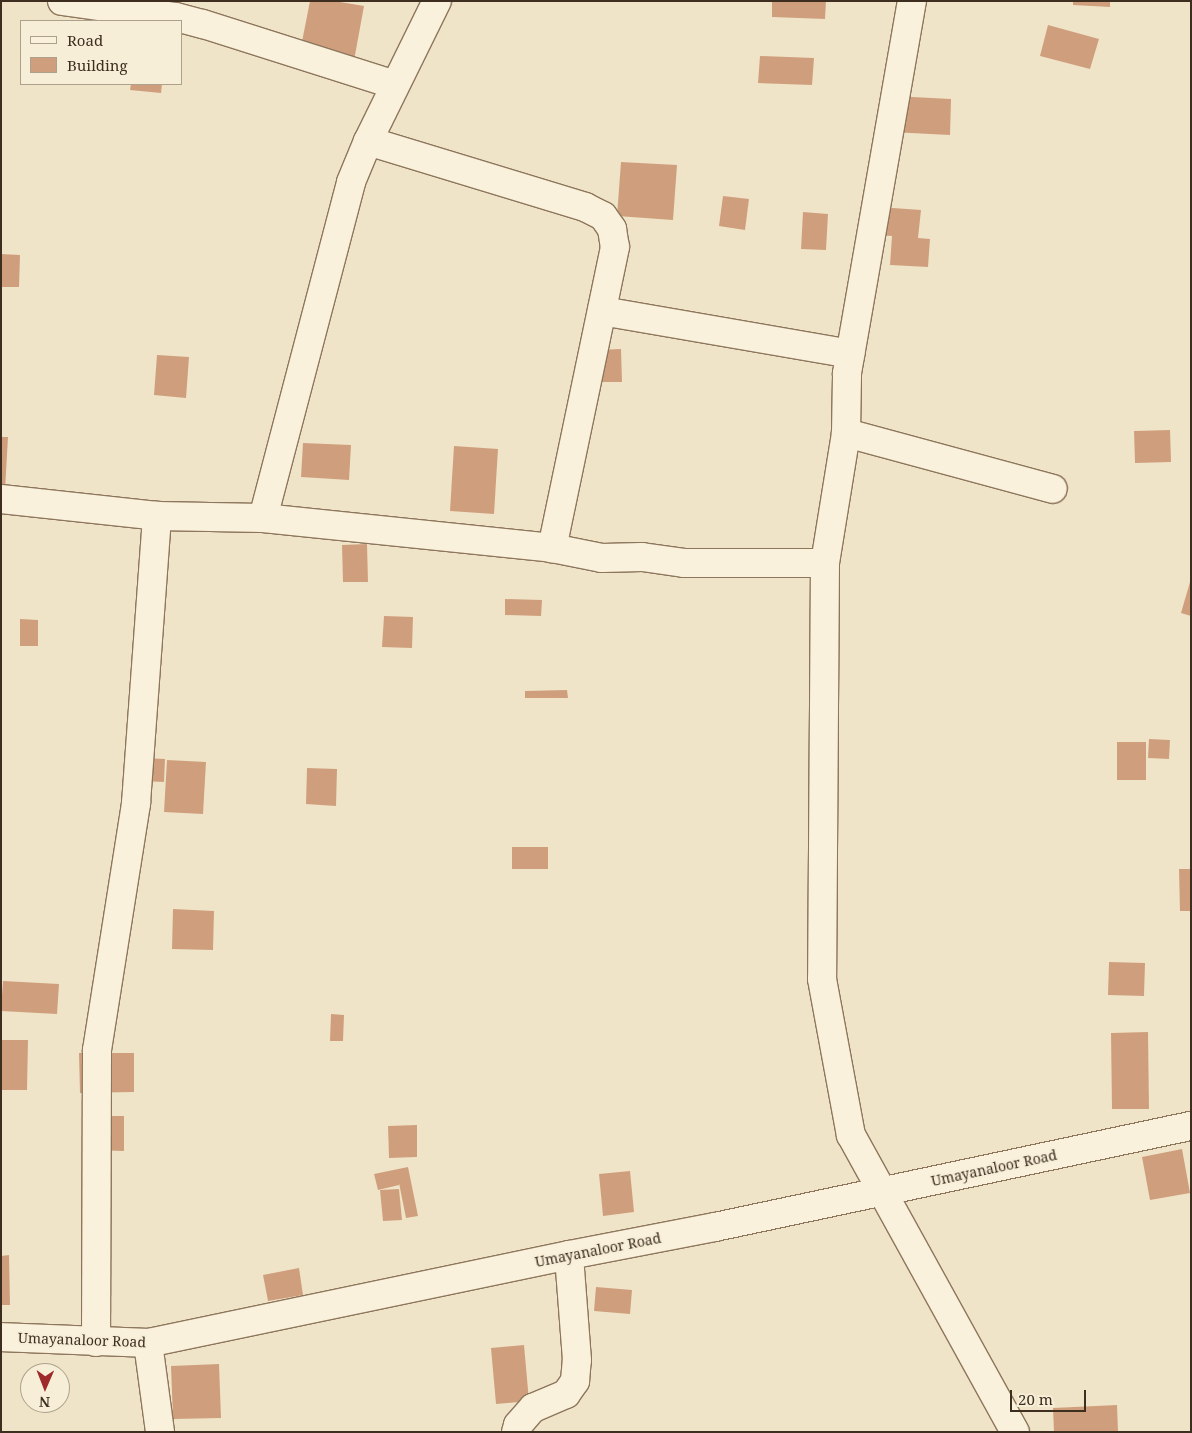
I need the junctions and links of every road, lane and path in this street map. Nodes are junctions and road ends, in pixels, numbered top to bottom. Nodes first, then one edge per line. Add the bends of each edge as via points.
1 (62, 1) edge
2 (437, 1) edge
3 (912, 1) edge
4 (396, 85) junction
5 (368, 141) junction
6 (602, 311) junction
7 (850, 354) junction
8 (846, 434) junction
9 (1053, 489) dead end
10 (1, 499) edge
11 (156, 516) junction
12 (263, 518) junction
13 (552, 548) junction
14 (825, 563) junction
15 (1191, 1126) edge
16 (881, 1192) junction
17 (569, 1255) junction
18 (1, 1337) edge
19 (96, 1342) junction
20 (148, 1343) junction
21 (160, 1432) edge
22 (516, 1432) edge
23 (1015, 1432) edge

1 - 4 street via 176,17
2 - 4 street
3 - 7 street
4 - 5 street
5 - 6 street via 585,207 603,216 612,229 615,247
5 - 12 street via 352,182
6 - 7 street
6 - 13 street
7 - 8 street
8 - 9 street
8 - 14 street
10 - 11 street
11 - 12 street
11 - 19 street via 136,803 96,1050
12 - 13 street
13 - 14 street via 602,558 642,557 684,563
14 - 16 street via 822,979 851,1136
15 - 16 street, Umayanaloor Road
16 - 17 street, Umayanaloor Road
16 - 23 street
17 - 20 street, Umayanaloor Road
17 - 22 street via 577,1360 575,1381 566,1394 533,1408
18 - 19 street, Umayanaloor Road
19 - 20 street, Umayanaloor Road
20 - 21 street

